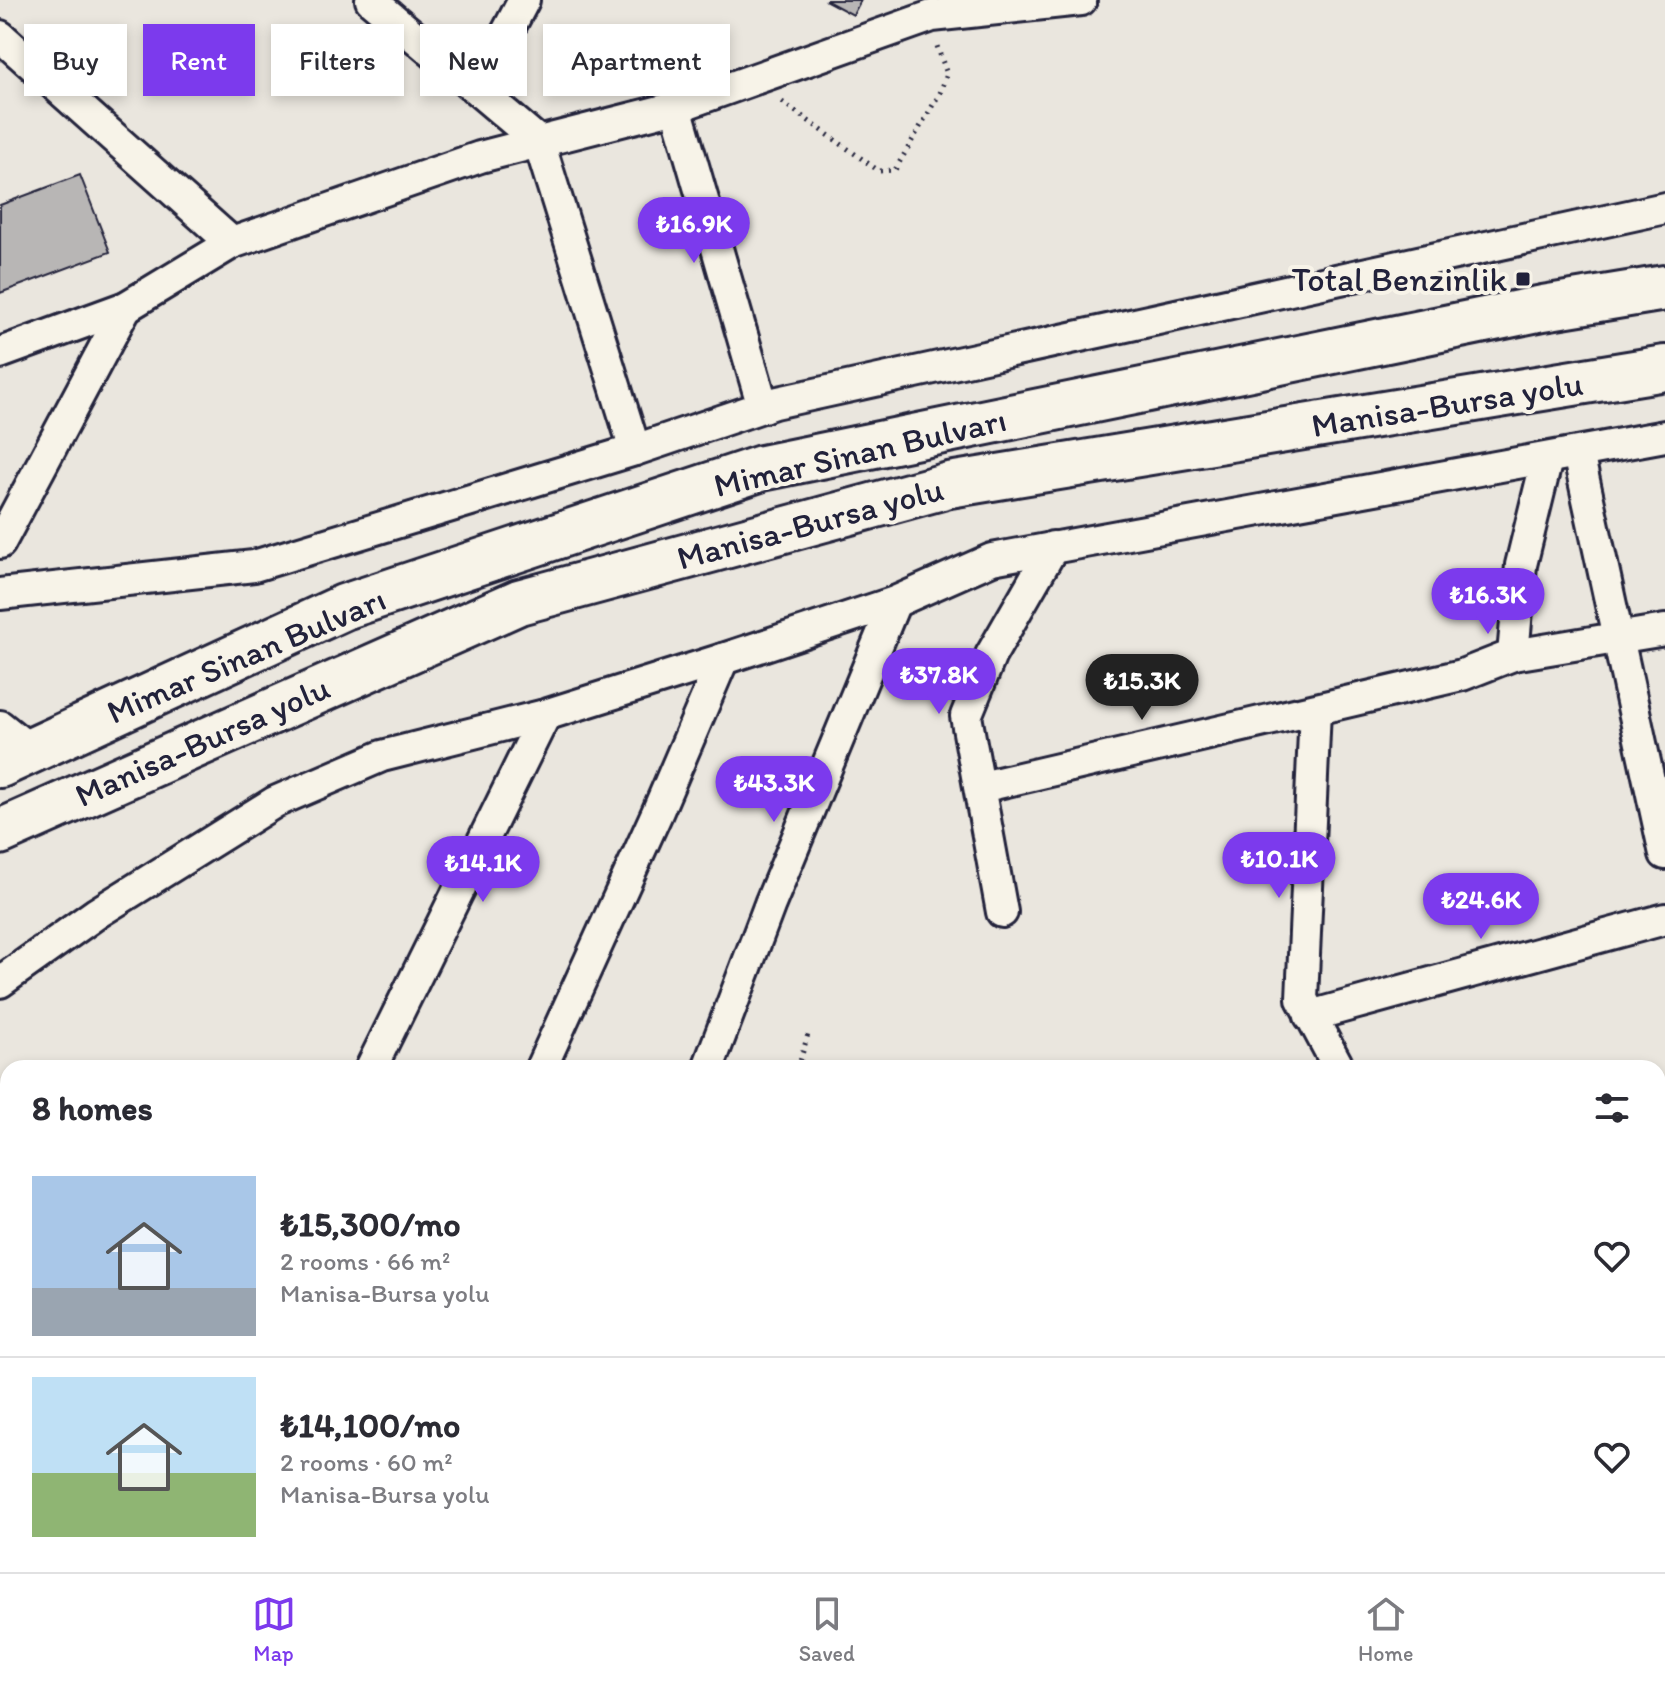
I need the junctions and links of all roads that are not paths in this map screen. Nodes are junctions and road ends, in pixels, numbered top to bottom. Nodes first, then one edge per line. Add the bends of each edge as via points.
1 (371, 0) edge
2 (524, 0) edge
3 (1081, 0) edge
4 (936, 8) edge
5 (511, 24) edge
6 (0, 36) edge
7 (420, 41) edge
8 (485, 96) edge
9 (676, 107) junction
10 (539, 142) junction
11 (1665, 208) edge
12 (232, 243) junction
13 (1665, 288) edge
14 (126, 307) junction
15 (0, 353) edge
16 (1665, 368) edge
17 (763, 407) junction
18 (1665, 436) edge
19 (635, 450) junction
20 (1578, 453) junction
21 (1547, 459) junction
22 (0, 543) edge
23 (1053, 547) junction
24 (0, 594) edge
25 (895, 602) junction
26 (1665, 630) edge
27 (1619, 640) junction
28 (1513, 655) junction
29 (723, 659) junction
30 (1315, 710) junction
31 (545, 715) junction
32 (10, 747) edge
33 (981, 787) junction
34 (0, 832) edge
35 (1665, 854) edge
36 (1002, 912) dead end
37 (1665, 919) edge
38 (0, 982) edge
39 (1310, 1016) junction
40 (375, 1060) edge
41 (545, 1060) edge
42 (711, 1060) edge
43 (1335, 1060) edge

1 - 7 street
2 - 5 street
3 - 4 street
4 - 9 street
6 - 12 street
8 - 10 street
9 - 10 street
9 - 17 street
10 - 12 street via 480,157
10 - 19 street
11 - 17 street
12 - 14 street
13 - 32 highway, Mimar Sinan Bulvarı via 1543,308 762,468 344,607
14 - 15 street
14 - 22 street
16 - 34 highway, Manisa-Bursa yolu via 949,485 519,602
17 - 19 street
18 - 20 street
19 - 24 street via 254,566
20 - 21 street
20 - 27 street
21 - 23 street
21 - 28 street via 1521,565
23 - 25 street via 992,559
23 - 33 street via 991,655 966,716
25 - 29 street
25 - 42 street
26 - 27 street
27 - 28 street
27 - 35 street
28 - 30 street via 1462,675
29 - 31 street
29 - 41 street
30 - 33 street
30 - 39 street via 1302,999
31 - 38 street via 382,756 275,802 97,913
31 - 40 street
33 - 36 street
37 - 39 street
39 - 43 street

